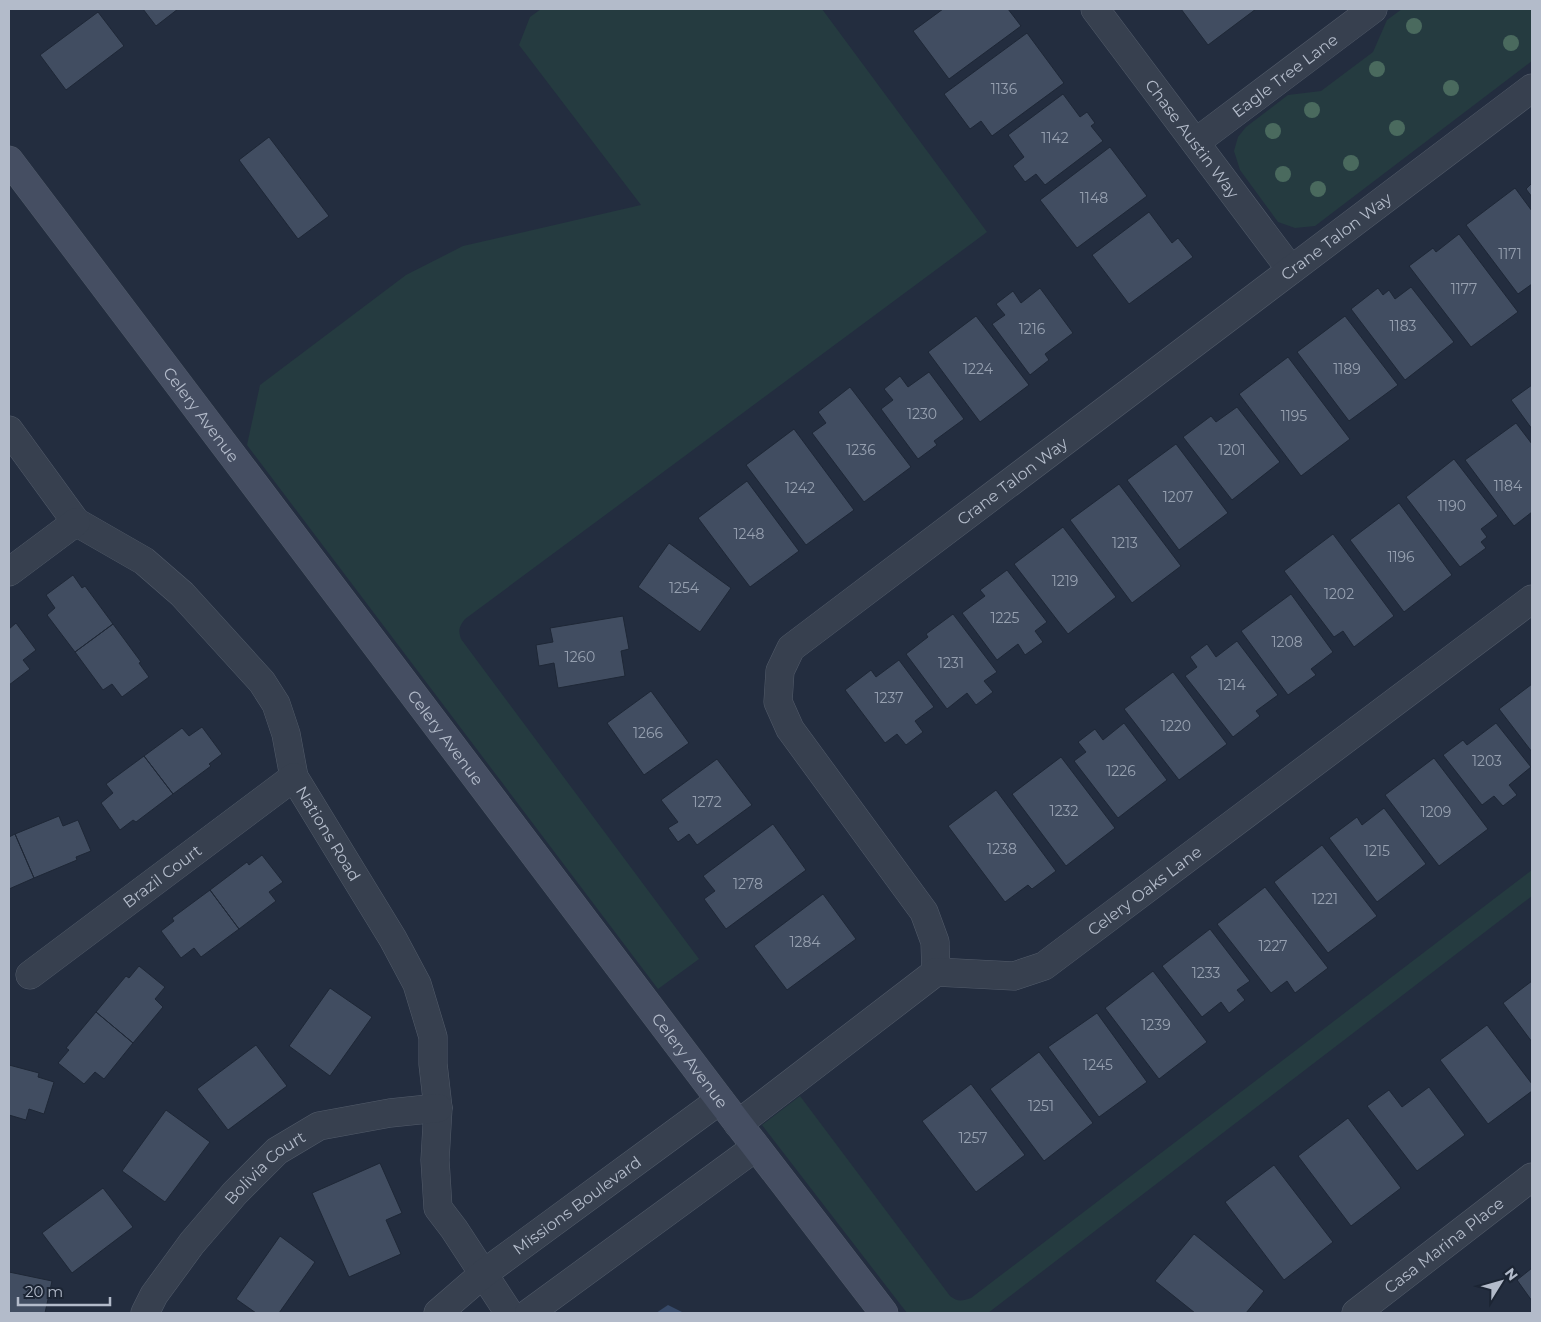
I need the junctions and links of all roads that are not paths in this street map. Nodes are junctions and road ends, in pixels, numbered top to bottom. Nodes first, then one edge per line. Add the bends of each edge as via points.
1 (1095, 9) edge
2 (1373, 9) edge
3 (1532, 88) edge
4 (1196, 142) junction
5 (9, 160) edge
6 (1291, 270) junction
7 (9, 430) edge
8 (76, 522) junction
9 (9, 572) edge
10 (1532, 599) edge
11 (294, 777) junction
12 (936, 972) junction
13 (30, 975) dead end
14 (720, 1100) junction
15 (438, 1108) junction
16 (738, 1124) junction
17 (756, 1147) junction
18 (1532, 1177) edge
19 (482, 1274) junction
20 (145, 1313) edge
21 (438, 1313) edge
22 (509, 1313) edge
23 (529, 1313) edge
24 (884, 1313) edge
25 (1356, 1313) edge

1 - 4 street, Chase Austin Way
2 - 4 street, Eagle Tree Lane
3 - 6 street, Crane Talon Way
4 - 6 street, Chase Austin Way
5 - 14 main road, Celery Avenue
6 - 12 street, Crane Talon Way via 790,648 780,671 778,702 790,729 924,912 935,942
7 - 8 street, Nations Road
8 - 9 street
8 - 11 street, Nations Road via 144,562 182,594 262,682 276,704 286,734
10 - 12 street, Celery Oaks Lane via 1044,966 1014,976
11 - 13 street, Brazil Court
11 - 15 street, Nations Road via 418,984 433,1037
12 - 16 street
14 - 16 main road, Celery Avenue
14 - 19 street, Missions Boulevard
15 - 19 street, Nations Road via 435,1160 438,1208
15 - 20 street, Bolivia Court via 320,1126 277,1151 192,1243 154,1295
16 - 17 main road, Celery Avenue
17 - 23 street
17 - 24 main road, Celery Avenue
18 - 25 street, Casa Marina Place
19 - 21 street, Missions Boulevard
19 - 22 street, Nations Road

